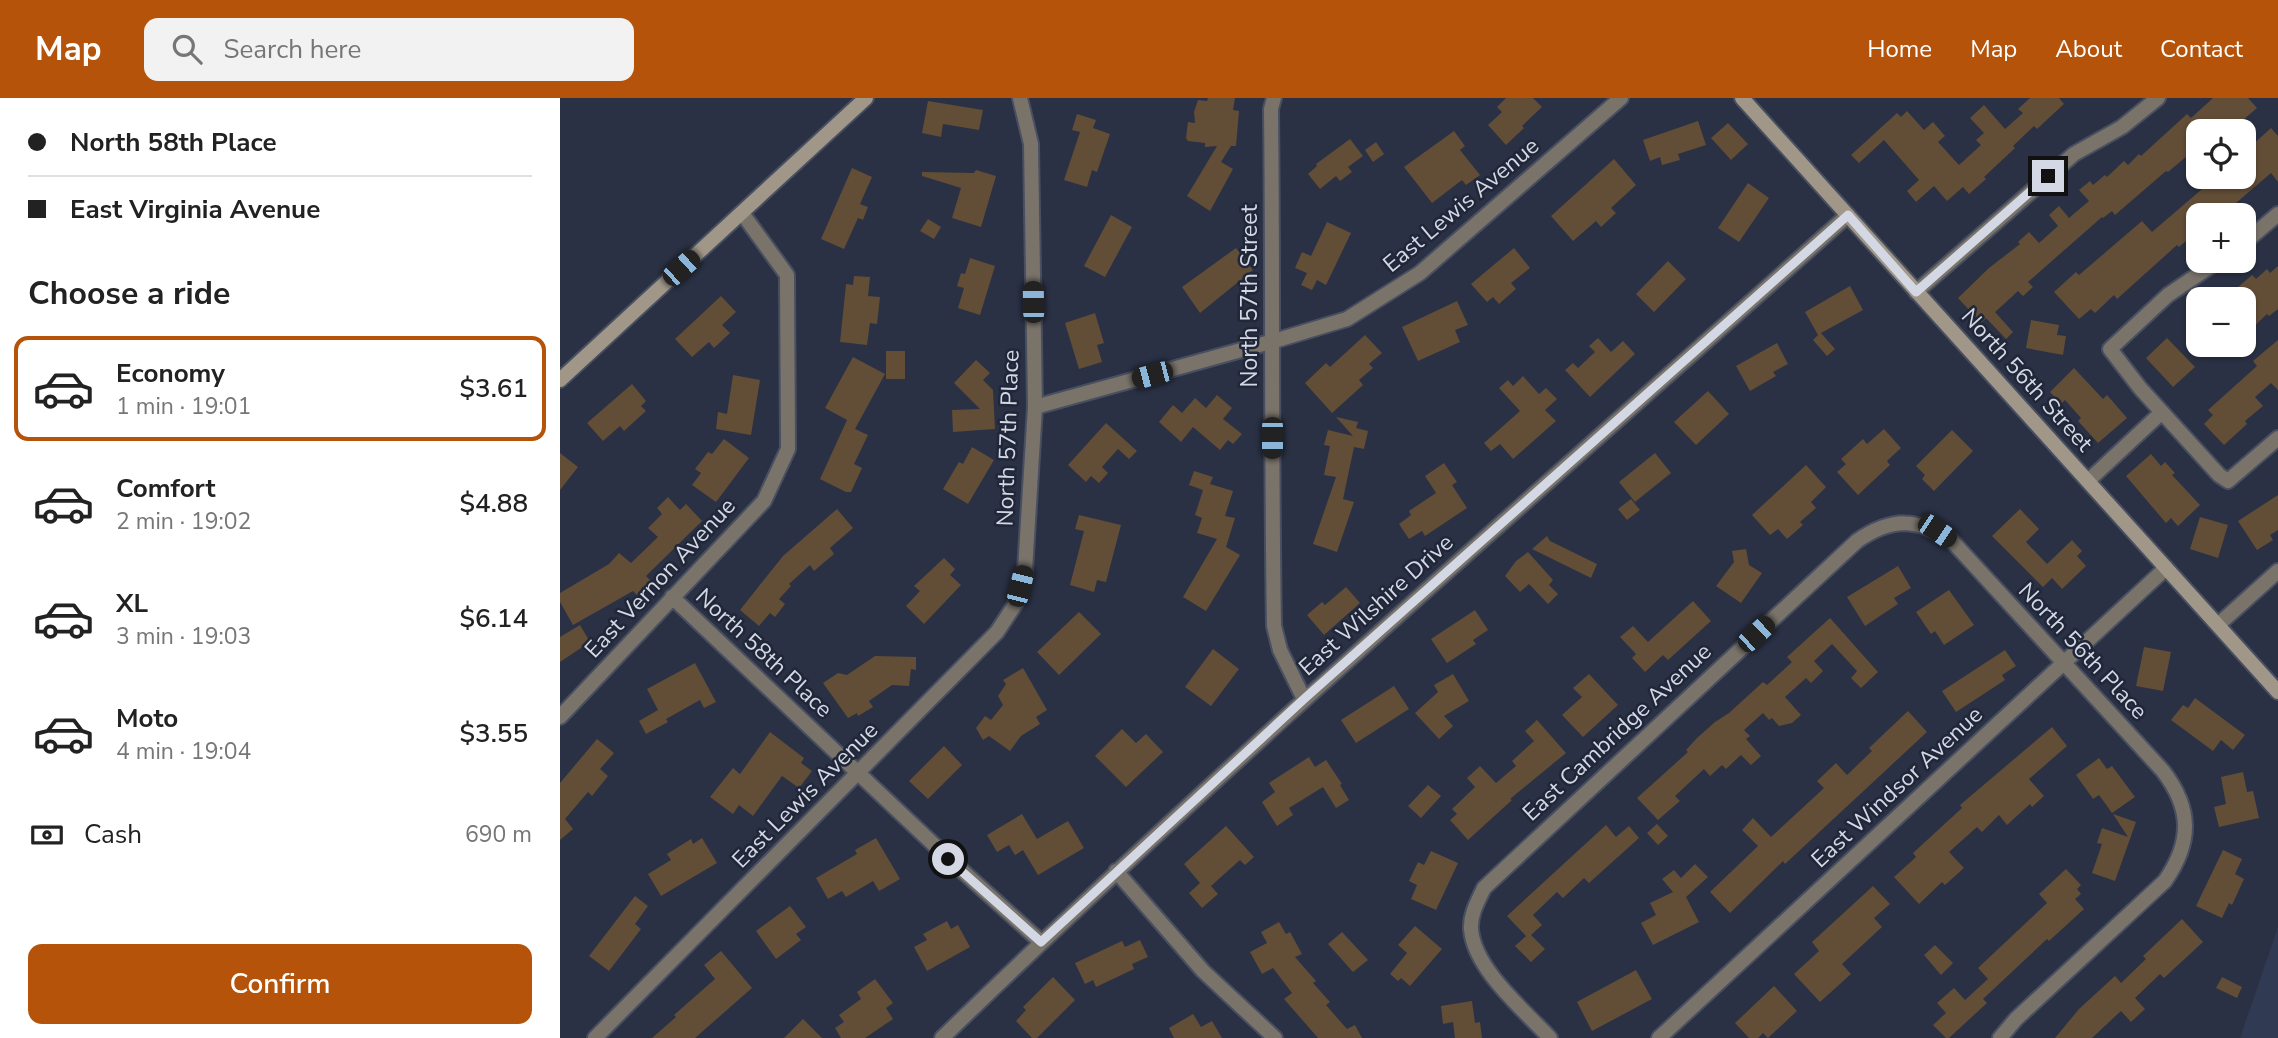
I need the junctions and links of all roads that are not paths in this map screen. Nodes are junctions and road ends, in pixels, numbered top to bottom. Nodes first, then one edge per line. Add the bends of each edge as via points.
1 (866, 98) edge
2 (1020, 98) edge
3 (1274, 98) edge
4 (1621, 98) edge
5 (1742, 98) edge
6 (2158, 98) edge
7 (2141, 103) edge
8 (742, 213) junction
9 (2278, 214) edge
10 (1848, 215) junction
11 (2256, 233) edge
12 (2200, 273) edge
13 (1916, 292) junction
14 (1274, 341) junction
15 (560, 380) edge
16 (1035, 407) junction
17 (2162, 412) junction
18 (2278, 438) edge
19 (2088, 481) junction
20 (1919, 524) joint
21 (2166, 568) junction
22 (1025, 570) joint
23 (2278, 571) edge
24 (672, 597) junction
25 (2219, 624) junction
26 (2063, 664) junction
27 (2278, 692) edge
28 (1304, 699) junction
29 (560, 717) edge
30 (858, 773) junction
31 (1116, 872) junction
32 (1041, 942) junction
33 (1271, 1037) edge
34 (595, 1038) edge
35 (942, 1038) edge
36 (1550, 1038) edge
37 (1659, 1038) edge
38 (2000, 1038) edge

1 - 8 street
2 - 16 street, North 57th Place via 1031,144
3 - 14 street, North 57th Street
4 - 14 street, East Lewis Avenue via 1420,273 1347,319
5 - 10 street, North 56th Street
6 - 7 street
7 - 13 street via 2123,127 2074,154
8 - 15 street
8 - 24 street, East Vernon Avenue via 787,275 788,449 764,501
9 - 11 street
10 - 13 street, North 56th Street
10 - 28 street, East Wilshire Drive
12 - 17 street via 2168,295 2110,349
13 - 19 street, North 56th Street
14 - 16 street, East Lewis Avenue
14 - 28 street, North 57th Street via 1273,626
16 - 22 street, North 57th Place
17 - 18 street via 2228,481
17 - 19 street
19 - 21 street, North 56th Street
20 - 26 street, North 56th Place via 1952,541
20 - 36 street, East Cambridge Avenue via 1888,525 1857,541 1484,888 1471,928 1479,957
21 - 25 street, North 56th Street
21 - 26 street, East Windsor Avenue
22 - 30 street, East Lewis Avenue via 1016,603 998,632
23 - 25 street
24 - 29 street, East Vernon Avenue
24 - 30 street, North 58th Place
25 - 27 street, North 56th Street
26 - 37 street, East Windsor Avenue
26 - 38 street, North 56th Place via 2172,783 2182,801 2185,830 2177,864 2165,881
28 - 31 street, East Wilshire Drive
30 - 32 street, North 58th Place
30 - 34 street, East Lewis Avenue
31 - 32 street, East Wilshire Drive
31 - 33 street via 1203,971
32 - 35 street, East Wilshire Drive

